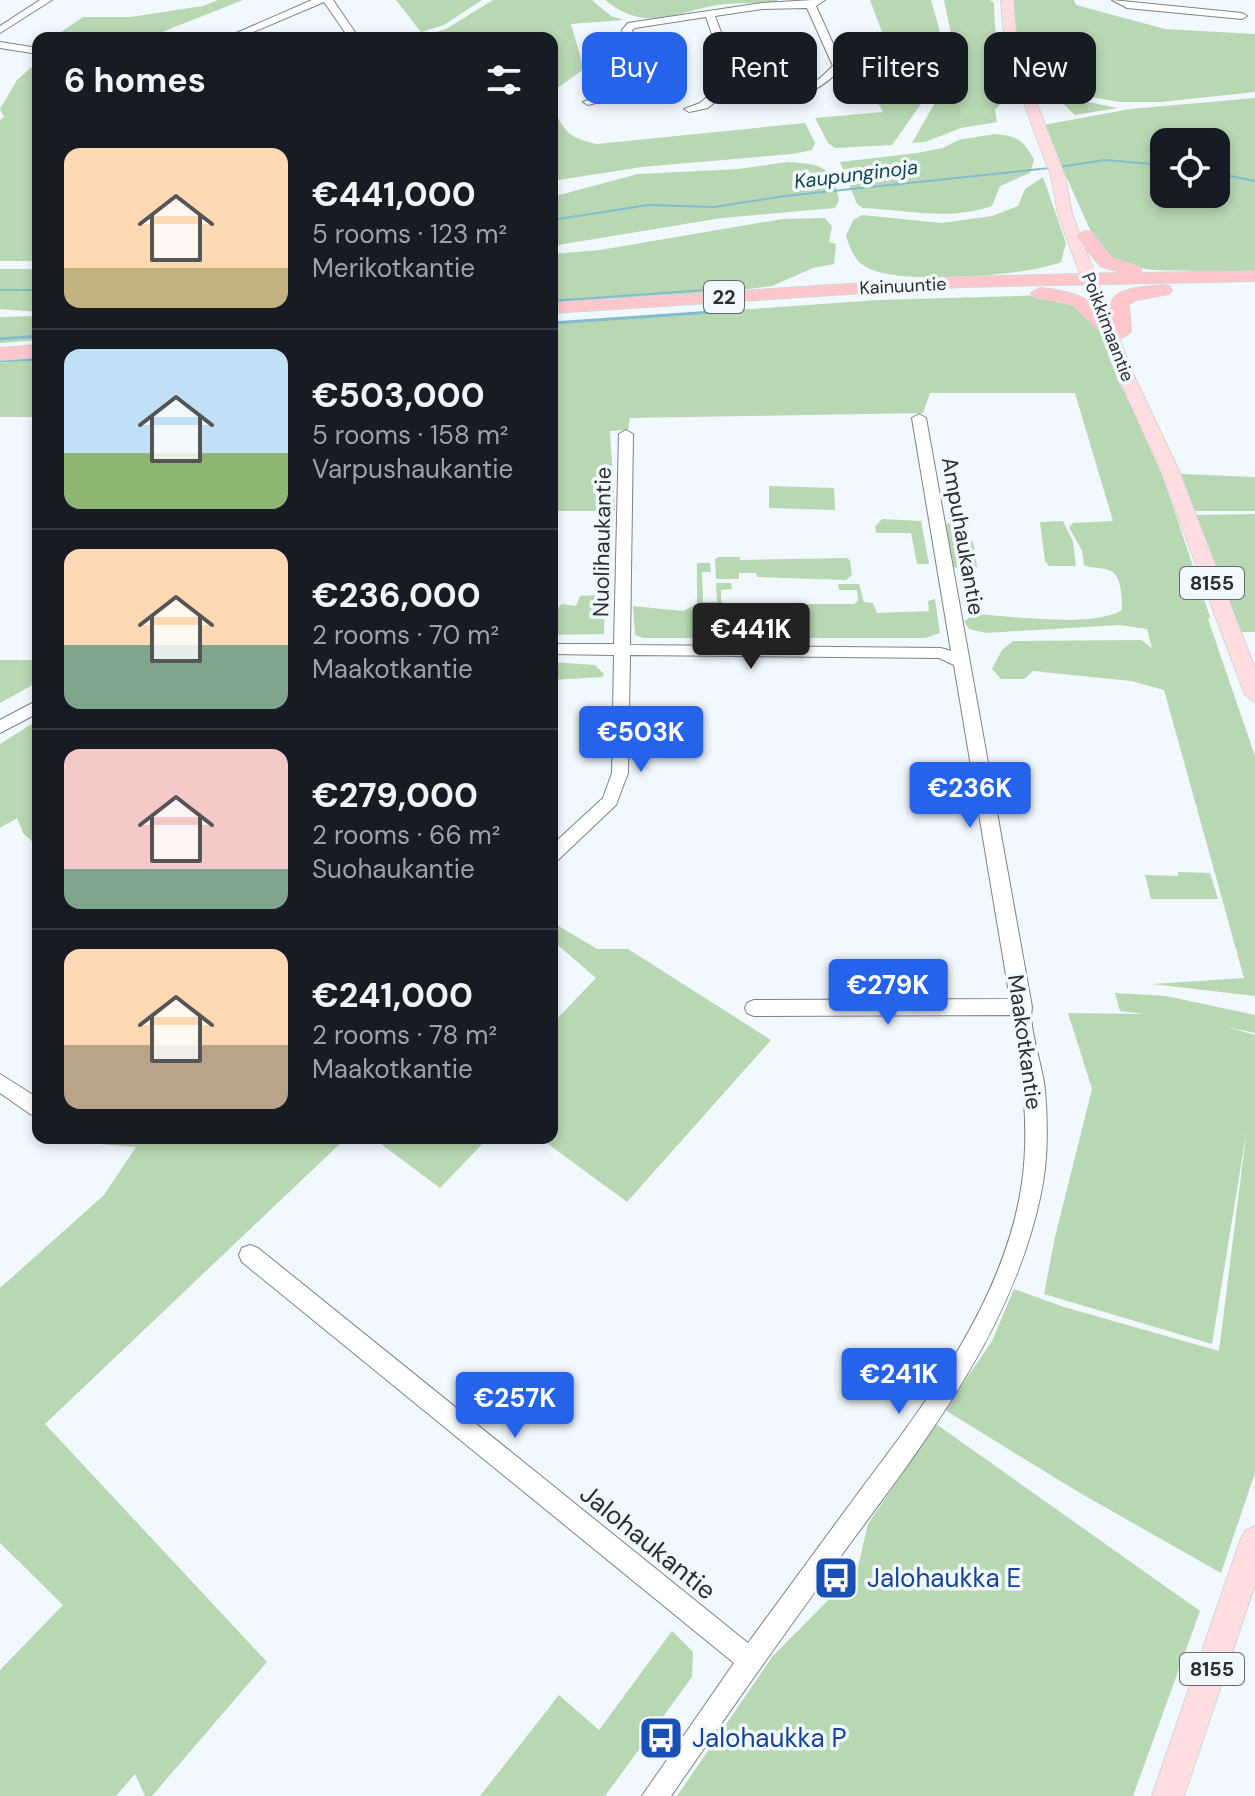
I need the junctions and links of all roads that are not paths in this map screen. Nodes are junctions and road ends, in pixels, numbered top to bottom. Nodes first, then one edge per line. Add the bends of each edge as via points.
1 (47, 0) edge
2 (321, 0) edge
3 (328, 0) edge
4 (1007, 0) edge
5 (1117, 0) edge
6 (815, 2) edge
7 (709, 13) junction
8 (1242, 16) dead end
9 (0, 30) edge
10 (244, 32) edge
11 (350, 32) edge
12 (629, 32) edge
13 (0, 45) edge
14 (32, 50) edge
15 (817, 83) edge
16 (689, 109) dead end
17 (1079, 234) junction
18 (1255, 276) edge
19 (1226, 280) junction
20 (983, 281) junction
21 (1097, 282) junction
22 (1255, 284) edge
23 (960, 291) junction
24 (558, 308) edge
25 (558, 316) edge
26 (1116, 330) junction
27 (32, 342) edge
28 (0, 345) edge
29 (32, 351) edge
30 (0, 354) edge
31 (919, 418) dead end
32 (626, 434) dead end
33 (558, 649) edge
34 (621, 650) junction
35 (959, 661) junction
36 (1255, 695) edge
37 (32, 709) edge
38 (0, 727) edge
39 (558, 849) edge
40 (1023, 1007) junction
41 (754, 1008) dead end
42 (0, 1082) edge
43 (32, 1104) edge
44 (250, 1255) dead end
45 (1255, 1541) edge
46 (750, 1660) junction
47 (655, 1796) edge
48 (1168, 1796) edge

1 - 9 street
2 - 10 street
3 - 11 street
4 - 17 main road, Poikkimaantie via 1012,55 1059,178 1062,204
5 - 8 street
6 - 7 street
6 - 15 street via 838,66
7 - 12 street via 628,27
7 - 16 street via 734,81 706,104
13 - 14 street
17 - 19 highway via 1106,262 1122,269
17 - 20 highway via 1075,261 1067,269
17 - 21 main road, Poikkimaantie
18 - 19 highway, Kainuuntie / 22
19 - 21 highway, Kainuuntie / 22
19 - 22 highway, Kainuuntie / 22
19 - 26 highway via 1124,298
20 - 21 highway, Kainuuntie / 22
20 - 24 highway, Kainuuntie / 22
21 - 23 highway, Kainuuntie / 22
21 - 26 main road, Poikkimaantie / 8155
23 - 25 highway, Kainuuntie / 22
23 - 26 highway via 1065,294 1088,304
26 - 36 main road, Poikkimaantie / 8155 via 1135,396 1170,471
27 - 28 highway
29 - 30 highway
31 - 35 street, Ampuhaukantie
32 - 34 street, Nuolihaukantie
33 - 34 street
34 - 35 street via 941,653
34 - 39 street, Nuolihaukantie via 620,773 610,801
35 - 40 street, Maakotkantie
37 - 38 street
40 - 41 street
40 - 46 street, Maakotkantie via 1037,1144 1030,1197 1010,1266 932,1411
42 - 43 street
44 - 46 street, Jalohaukantie
45 - 48 main road, 8155
46 - 47 street, Maakotkantie

